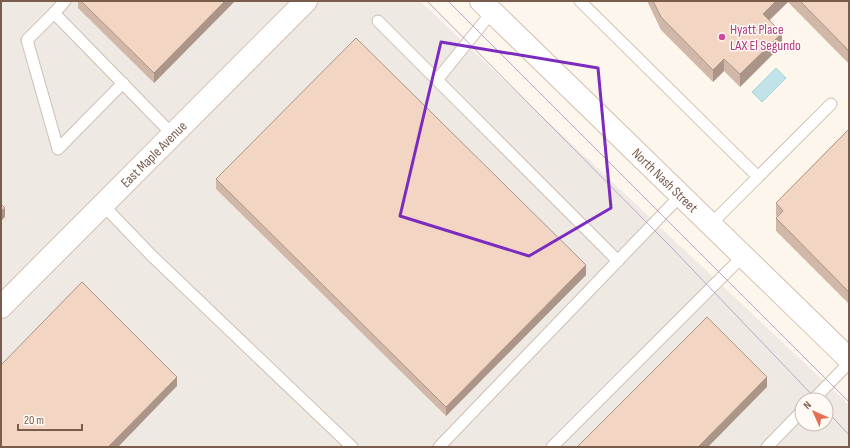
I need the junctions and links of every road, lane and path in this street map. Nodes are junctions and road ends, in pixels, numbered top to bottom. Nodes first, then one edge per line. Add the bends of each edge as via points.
1 (65, 1) edge
2 (306, 1) edge
3 (580, 1) edge
4 (487, 6) edge
5 (54, 13) junction
6 (378, 21) dead end
7 (437, 80) junction
8 (123, 84) junction
9 (831, 104) dead end
10 (173, 135) junction
11 (758, 177) junction
12 (681, 195) junction
13 (102, 205) junction
14 (711, 224) junction
15 (743, 256) junction
16 (618, 261) junction
17 (1, 307) edge
18 (849, 359) edge
19 (849, 363) edge
20 (821, 392) edge
21 (794, 419) edge
22 (352, 447) edge
23 (439, 447) edge
24 (552, 447) edge
25 (767, 447) edge

1 - 5 lane
2 - 10 street, East Maple Avenue
3 - 11 lane
4 - 7 lane
4 - 12 street, North Nash Street
5 - 8 lane
5 - 8 lane via 27,40 58,149
6 - 7 lane
7 - 16 lane
8 - 10 lane
9 - 11 lane
10 - 13 street, East Maple Avenue
11 - 14 lane
12 - 14 street, North Nash Street
12 - 16 lane
13 - 17 street, East Maple Avenue
13 - 22 lane
14 - 15 street, North Nash Street
15 - 18 street, North Nash Street
15 - 24 lane
16 - 23 lane
19 - 20 lane
21 - 25 lane

